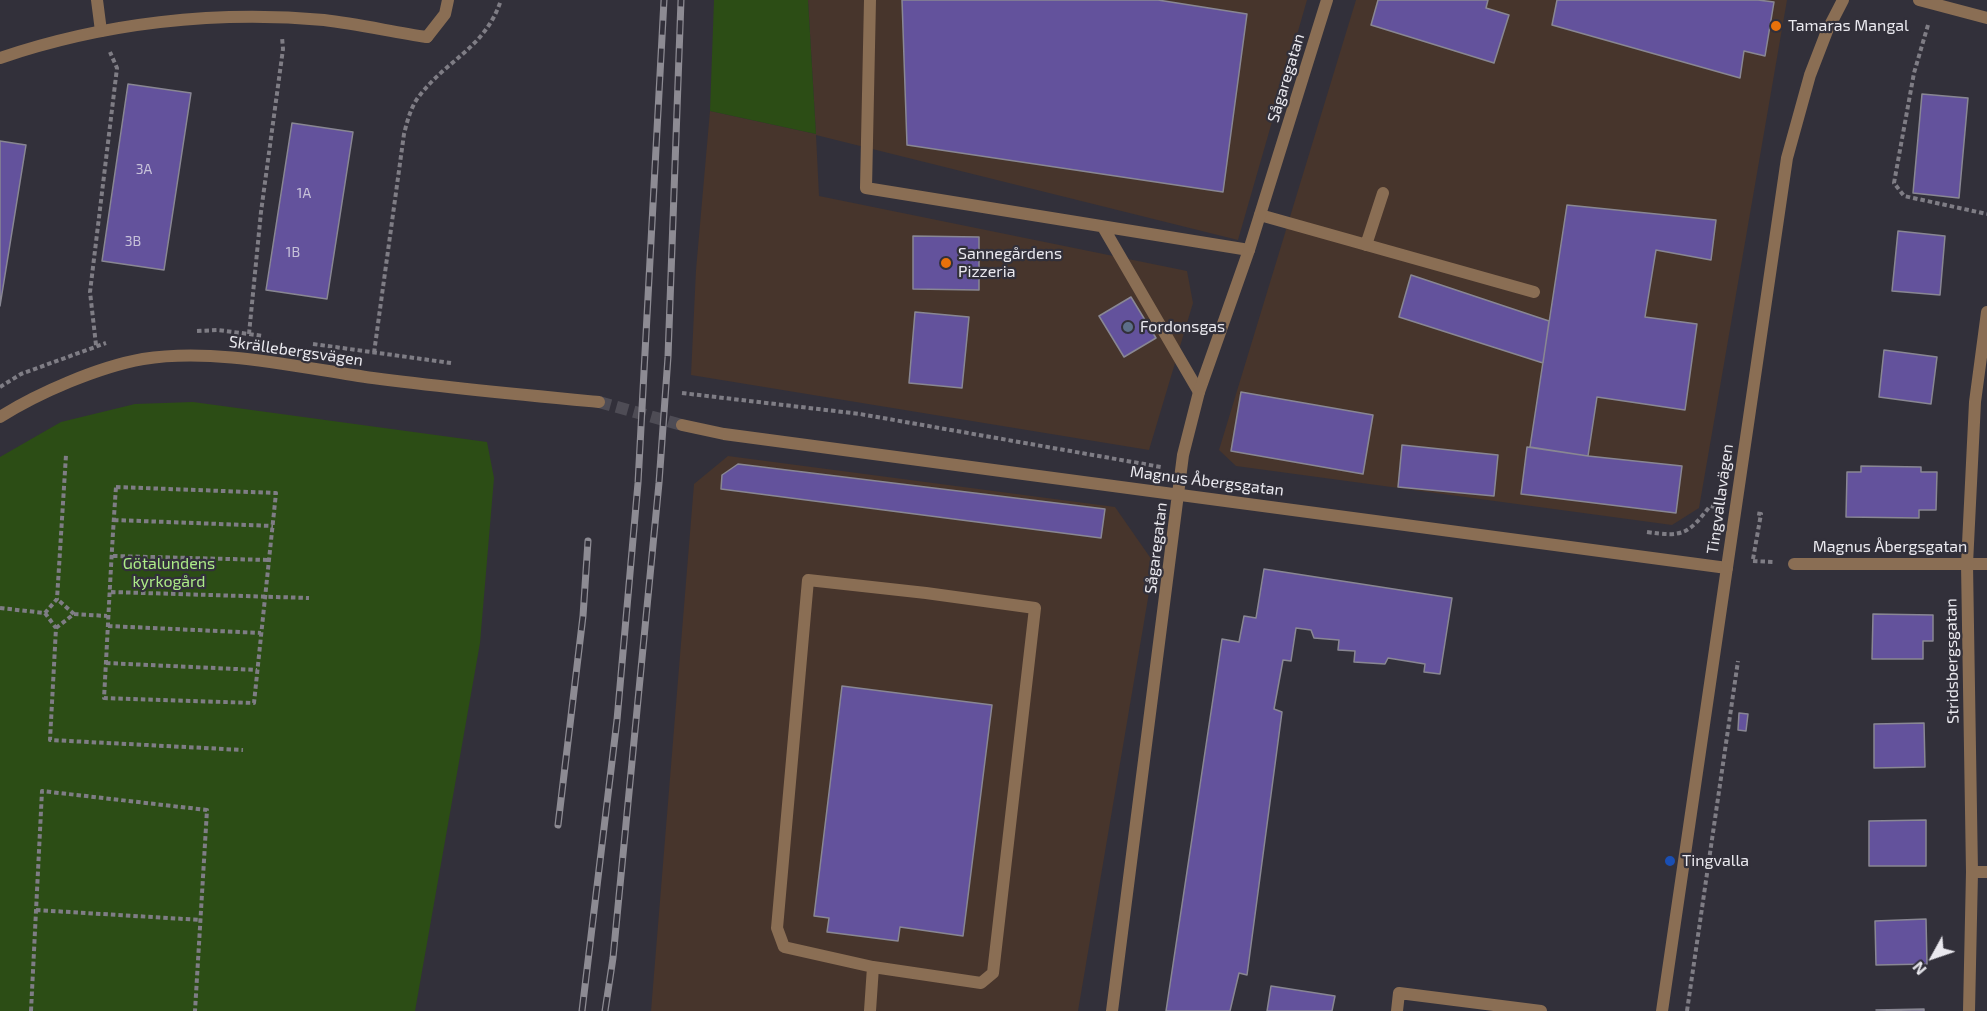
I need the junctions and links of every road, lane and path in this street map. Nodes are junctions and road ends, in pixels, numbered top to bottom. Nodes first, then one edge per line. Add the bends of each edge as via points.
1 (97, 0) edge
2 (448, 0) edge
3 (501, 0) edge
4 (870, 0) edge
5 (1327, 0) edge
6 (1843, 0) edge
7 (1919, 0) edge
8 (1933, 4) junction
9 (281, 17) junction
10 (1987, 18) edge
11 (101, 31) junction
12 (0, 58) edge
13 (1383, 193) dead end
14 (1987, 214) edge
15 (1260, 215) junction
16 (1103, 227) junction
17 (1366, 245) junction
18 (1249, 250) junction
19 (1534, 292) dead end
20 (1987, 312) edge
21 (249, 334) dead end
22 (96, 345) dead end
23 (374, 353) dead end
24 (1199, 392) junction
25 (682, 393) dead end
26 (599, 402) tunnel mouth
27 (0, 417) edge
28 (682, 424) tunnel mouth
29 (66, 455) dead end
30 (1182, 471) junction
31 (1180, 495) junction
32 (1735, 510) junction
33 (114, 520) junction
34 (273, 526) junction
35 (1637, 531) dead end
36 (113, 556) junction
37 (268, 560) junction
38 (1794, 564) dead end
39 (1967, 564) junction
40 (1987, 564) edge
41 (1727, 568) junction
42 (111, 592) junction
43 (265, 596) junction
44 (309, 598) dead end
45 (57, 599) junction
46 (0, 608) edge
47 (45, 613) junction
48 (74, 614) junction
49 (107, 616) junction
50 (108, 626) junction
51 (56, 628) junction
52 (261, 633) junction
53 (106, 663) junction
54 (257, 670) junction
55 (243, 750) dead end
56 (1971, 872) junction
57 (1987, 872) edge
58 (36, 909) junction
59 (201, 920) junction
60 (873, 967) junction
61 (31, 1011) edge
62 (195, 1011) edge
63 (870, 1011) edge
64 (1112, 1011) edge
65 (1397, 1011) edge
66 (1541, 1011) edge
67 (1662, 1011) edge
68 (1969, 1011) edge

1 - 11 street
2 - 9 street via 446,14 427,37
3 - 23 path via 482,36 436,77 408,116
4 - 16 street via 866,188
5 - 15 street, Sågaregatan
6 - 32 street, Tingvallavägen via 1810,75 1787,158
7 - 8 street
8 - 10 street
8 - 14 path via 1914,73 1894,183 1904,196
9 - 11 street via 240,16
9 - 21 path via 283,49
11 - 12 street
11 - 22 path via 117,68 90,292
13 - 17 street
15 - 17 street
15 - 18 street, Sågaregatan
16 - 18 street
16 - 24 street
17 - 19 street
18 - 24 street, Sågaregatan
20 - 39 street, Stridsbergsgatan via 1976,402
24 - 30 street, Sågaregatan
25 - 30 path via 860,414
26 - 27 street, Skrällebergsvägen via 427,385 224,357 178,356 142,359 93,373
28 - 31 street, Magnus Åbergsgatan via 724,434
29 - 45 path
30 - 31 street, Sågaregatan
31 - 41 street, Magnus Åbergsgatan
31 - 64 street, Sågaregatan
32 - 35 path via 1710,506 1700,520 1672,536
32 - 41 street, Tingvallavägen
33 - 34 path
33 - 34 path via 116,487 276,493
33 - 36 path
34 - 37 path
36 - 37 path
36 - 42 path
37 - 43 path
38 - 39 street, Magnus Åbergsgatan
39 - 40 street, Magnus Åbergsgatan
39 - 56 street, Stridsbergsgatan
41 - 67 street, Tingvallavägen
42 - 43 path
42 - 49 path
43 - 44 path
43 - 52 path
45 - 47 path
45 - 48 path
46 - 47 path
47 - 51 path
48 - 49 path
48 - 51 path
49 - 50 path
50 - 52 path
50 - 53 path
51 - 55 path via 50,740
52 - 54 path
53 - 54 path
53 - 54 path via 104,698 254,703
56 - 57 street
56 - 68 street, Stridsbergsgatan
58 - 59 path
58 - 59 path via 42,791 207,810
58 - 61 path
59 - 62 path
60 - 60 street via 784,947 777,928 808,580 1035,608 993,972 981,983
60 - 63 street
65 - 66 street via 1399,993

